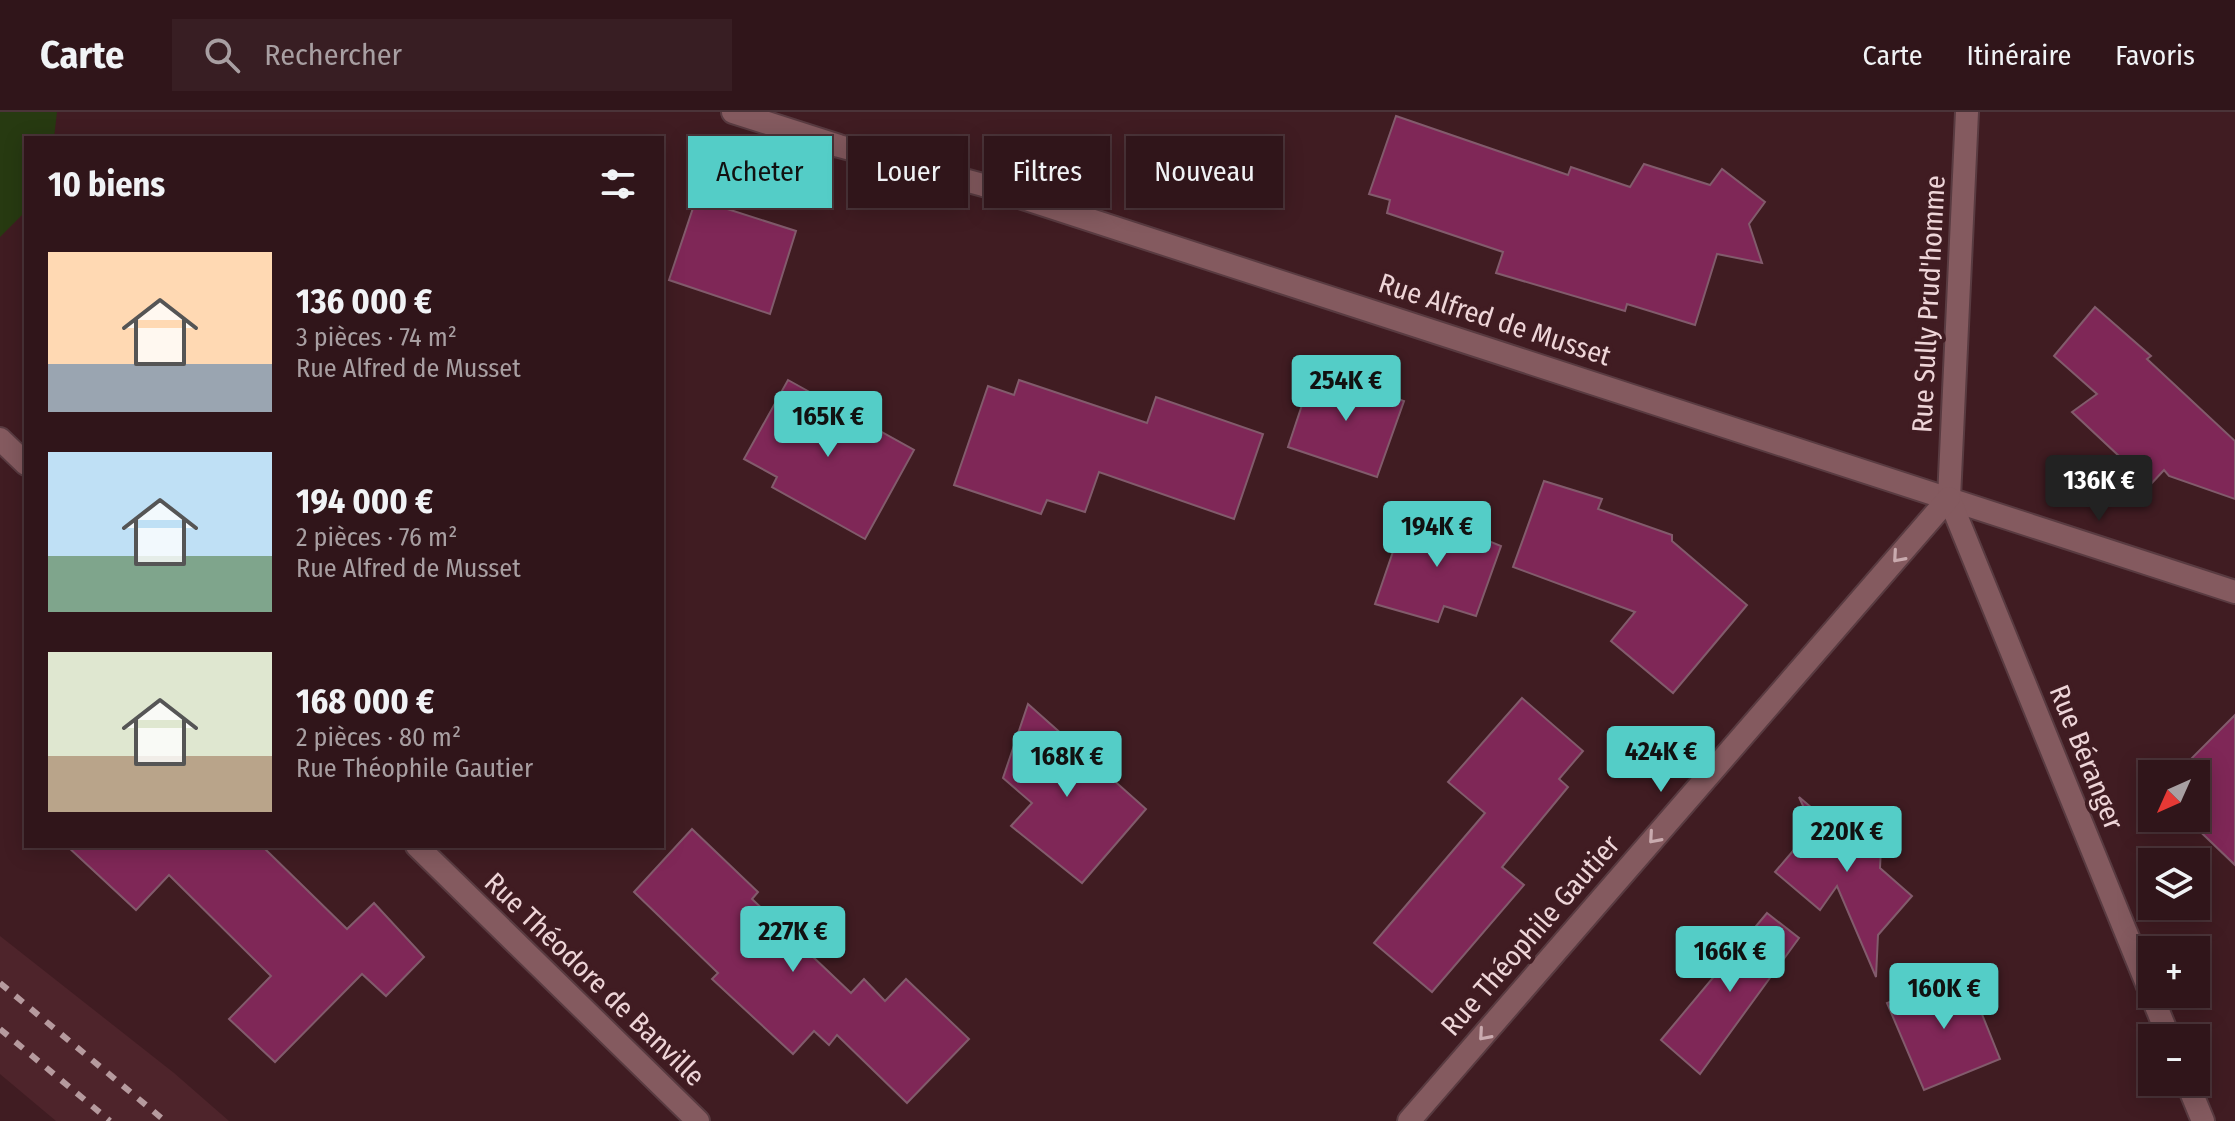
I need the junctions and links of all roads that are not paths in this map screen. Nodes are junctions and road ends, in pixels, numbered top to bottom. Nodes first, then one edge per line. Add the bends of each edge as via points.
1 (733, 112) edge
2 (1967, 112) edge
3 (0, 439) edge
4 (24, 462) edge
5 (1949, 498) junction
6 (2235, 592) edge
7 (419, 848) edge
8 (2163, 1024) edge
9 (2193, 1096) edge
10 (698, 1121) edge
11 (1409, 1121) edge
12 (2203, 1121) edge

1 - 5 street, Rue Alfred de Musset via 983,185
2 - 5 street, Rue Sully Prud'homme
3 - 4 street
5 - 6 street, Rue Alfred de Musset
5 - 8 street, Rue Béranger
5 -> 11 street, Rue Théophile Gautier
7 - 10 street, Rue Théodore de Banville
9 - 12 street

